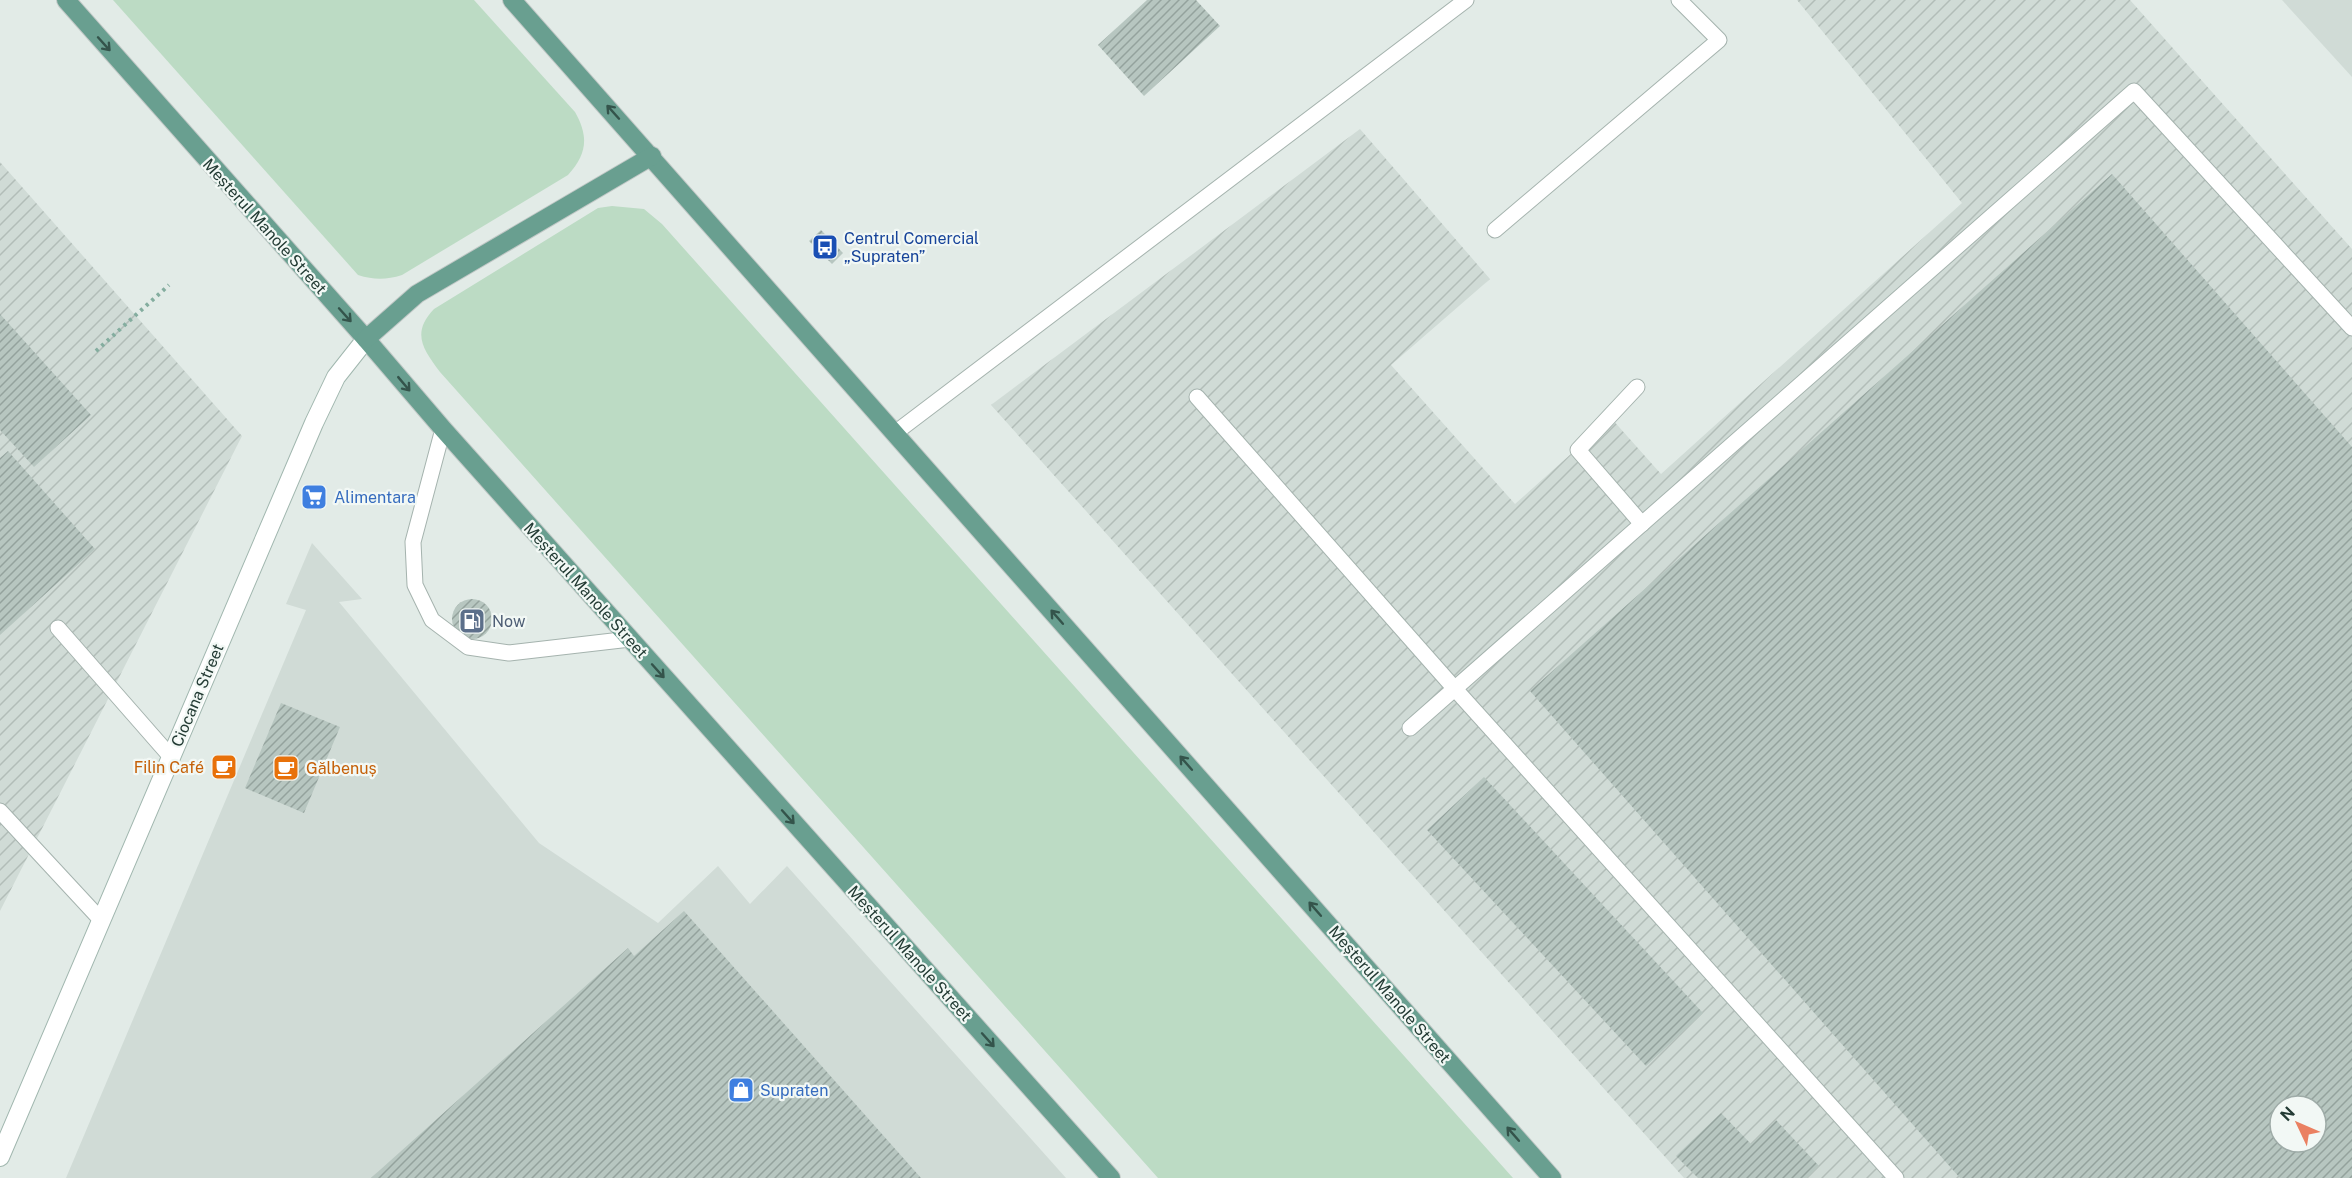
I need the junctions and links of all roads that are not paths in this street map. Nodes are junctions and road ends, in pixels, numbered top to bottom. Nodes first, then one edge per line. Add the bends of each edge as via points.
1 (66, 0) edge
2 (513, 0) edge
3 (1466, 0) edge
4 (1679, 0) edge
5 (652, 156) junction
6 (1495, 230) dead end
7 (2352, 328) edge
8 (366, 339) junction
9 (1637, 387) dead end
10 (1197, 397) dead end
11 (443, 429) junction
12 (895, 433) junction
13 (1642, 525) junction
14 (58, 628) dead end
15 (630, 639) junction
16 (1455, 690) junction
17 (1410, 728) dead end
18 (171, 757) junction
19 (0, 811) edge
20 (101, 920) junction
21 (0, 1157) edge
22 (1111, 1178) edge
23 (1552, 1178) edge
24 (1896, 1178) edge

1 -> 8 main road, Meșterul Manole Street
5 -> 2 main road, Meșterul Manole Street
3 - 12 lane
4 - 6 lane via 1719,40
5 - 8 main road via 417,294
5 - 12 main road, Meșterul Manole Street
7 - 13 lane via 2134,91
8 -> 11 main road, Meșterul Manole Street
8 - 18 street, Ciocana Street via 336,377 314,423
9 - 13 lane via 1578,450
10 - 16 lane
11 - 15 main road, Meșterul Manole Street
11 - 15 lane via 413,542 415,585 432,620 468,647 509,653
23 -> 12 main road, Meșterul Manole Street
13 - 16 lane
14 - 18 lane
15 -> 22 main road, Meșterul Manole Street
16 - 17 lane
16 - 24 lane
18 - 20 street, Ciocana Street
19 - 20 lane
20 - 21 street, Ciocana Street

